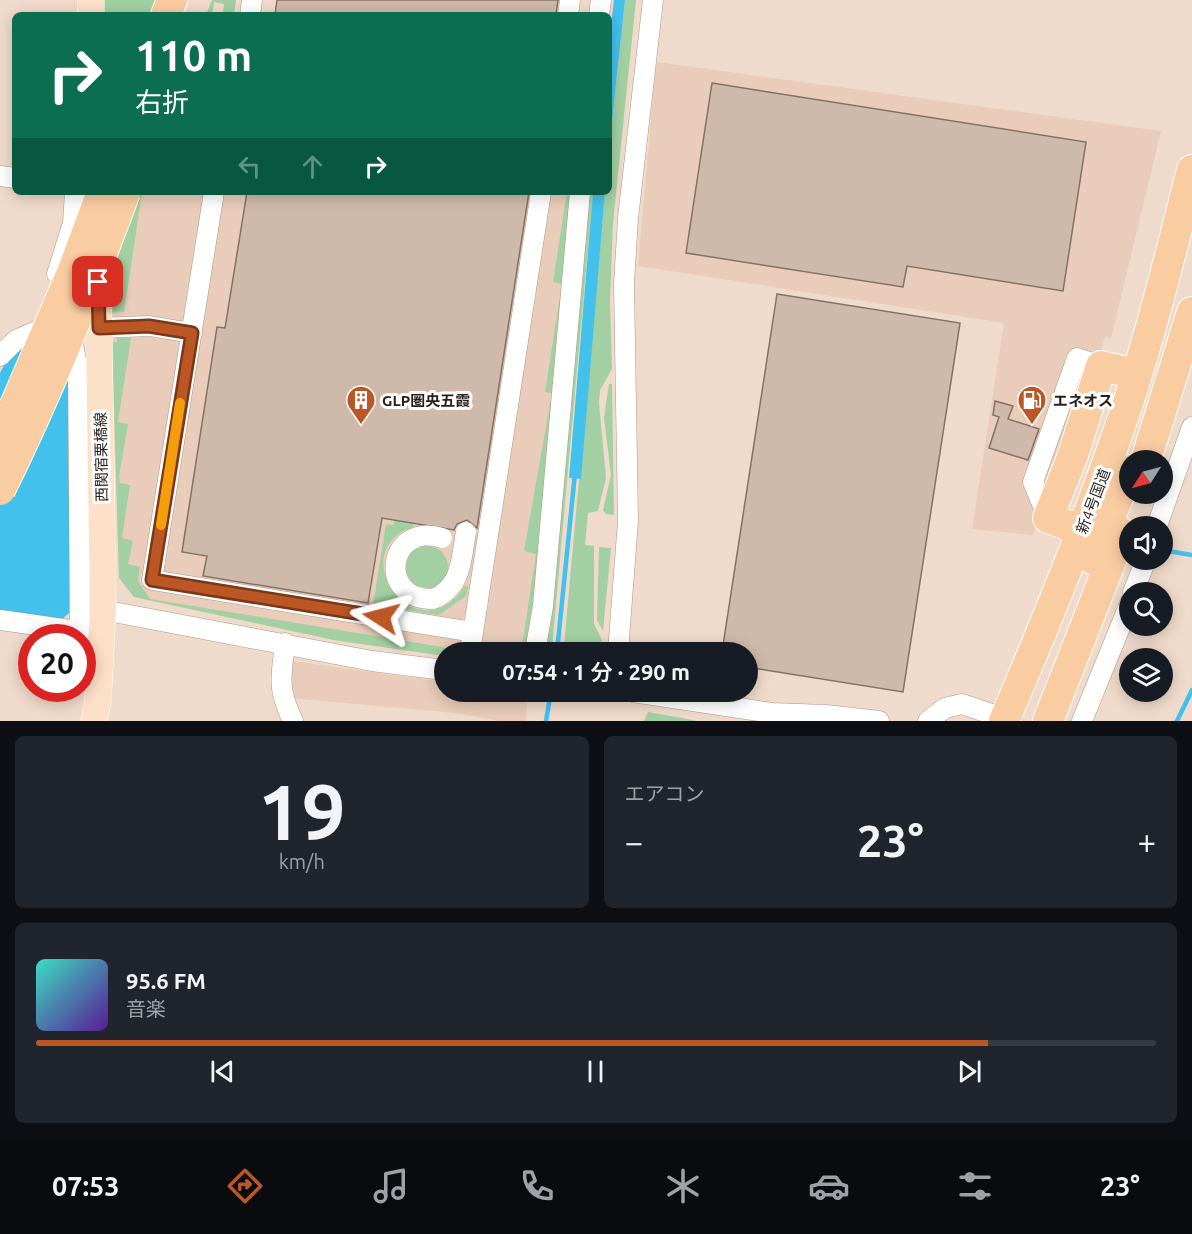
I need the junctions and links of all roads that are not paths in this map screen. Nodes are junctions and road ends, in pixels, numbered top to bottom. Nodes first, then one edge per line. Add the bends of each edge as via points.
1 (653, 0) edge
2 (1192, 170) edge
3 (75, 195) edge
4 (96, 195) edge
5 (101, 195) edge
6 (124, 195) edge
7 (214, 195) edge
8 (541, 195) edge
9 (580, 195) edge
10 (1192, 312) edge
11 (59, 322) junction
12 (99, 328) junction
13 (192, 333) junction
14 (0, 356) edge
15 (1136, 374) junction
16 (1170, 384) junction
17 (1192, 427) edge
18 (0, 440) edge
19 (1139, 450) edge
20 (1149, 450) edge
21 (0, 490) edge
22 (1119, 496) edge
23 (1132, 504) edge
24 (1161, 516) edge
25 (1082, 530) junction
26 (466, 532) dead end
27 (482, 576) junction
28 (0, 620) edge
29 (76, 624) edge
30 (95, 624) edge
31 (95, 624) edge
32 (96, 625) edge
33 (1119, 631) edge
34 (473, 632) junction
35 (472, 642) edge
36 (537, 642) edge
37 (619, 642) edge
38 (285, 643) junction
39 (434, 669) edge
40 (94, 702) edge
41 (699, 702) edge
42 (1007, 720) edge
43 (94, 721) edge
44 (293, 721) edge
45 (879, 721) edge
46 (928, 721) edge
47 (1048, 721) edge
48 (1083, 721) edge

1 - 37 street via 624,284 628,521
2 - 15 highway, 新4号国道
3 - 11 street via 73,223 54,290
4 - 12 main road, 西関宿栗橋線
5 - 18 highway, bridge
6 - 21 highway, bridge via 92,282
7 - 13 street
8 - 27 street
9 - 36 street
10 - 16 highway
11 - 14 street via 16,340
11 - 30 street via 73,344 78,371
12 - 13 street via 149,326
12 - 31 main road, 西関宿栗橋線
13 - 34 street via 152,580
15 - 25 highway, 新4号国道
15 - 25 highway via 1101,366 1048,518
16 - 19 highway
16 - 20 highway
17 - 24 street
22 - 42 highway via 1036,690 1025,706
23 - 47 highway
25 - 42 highway, 新4号国道
26 - 27 street, bridge via 459,573 452,587 432,599 410,595 395,572 401,548 422,536 442,538 468,556
27 - 34 street
28 - 29 street
32 - 38 street
33 - 48 street
34 - 35 street
38 - 39 street
38 - 44 street via 280,685
40 - 43 main road, 西関宿栗橋線
41 - 45 street via 772,713
42 - 46 street via 962,704 945,708

